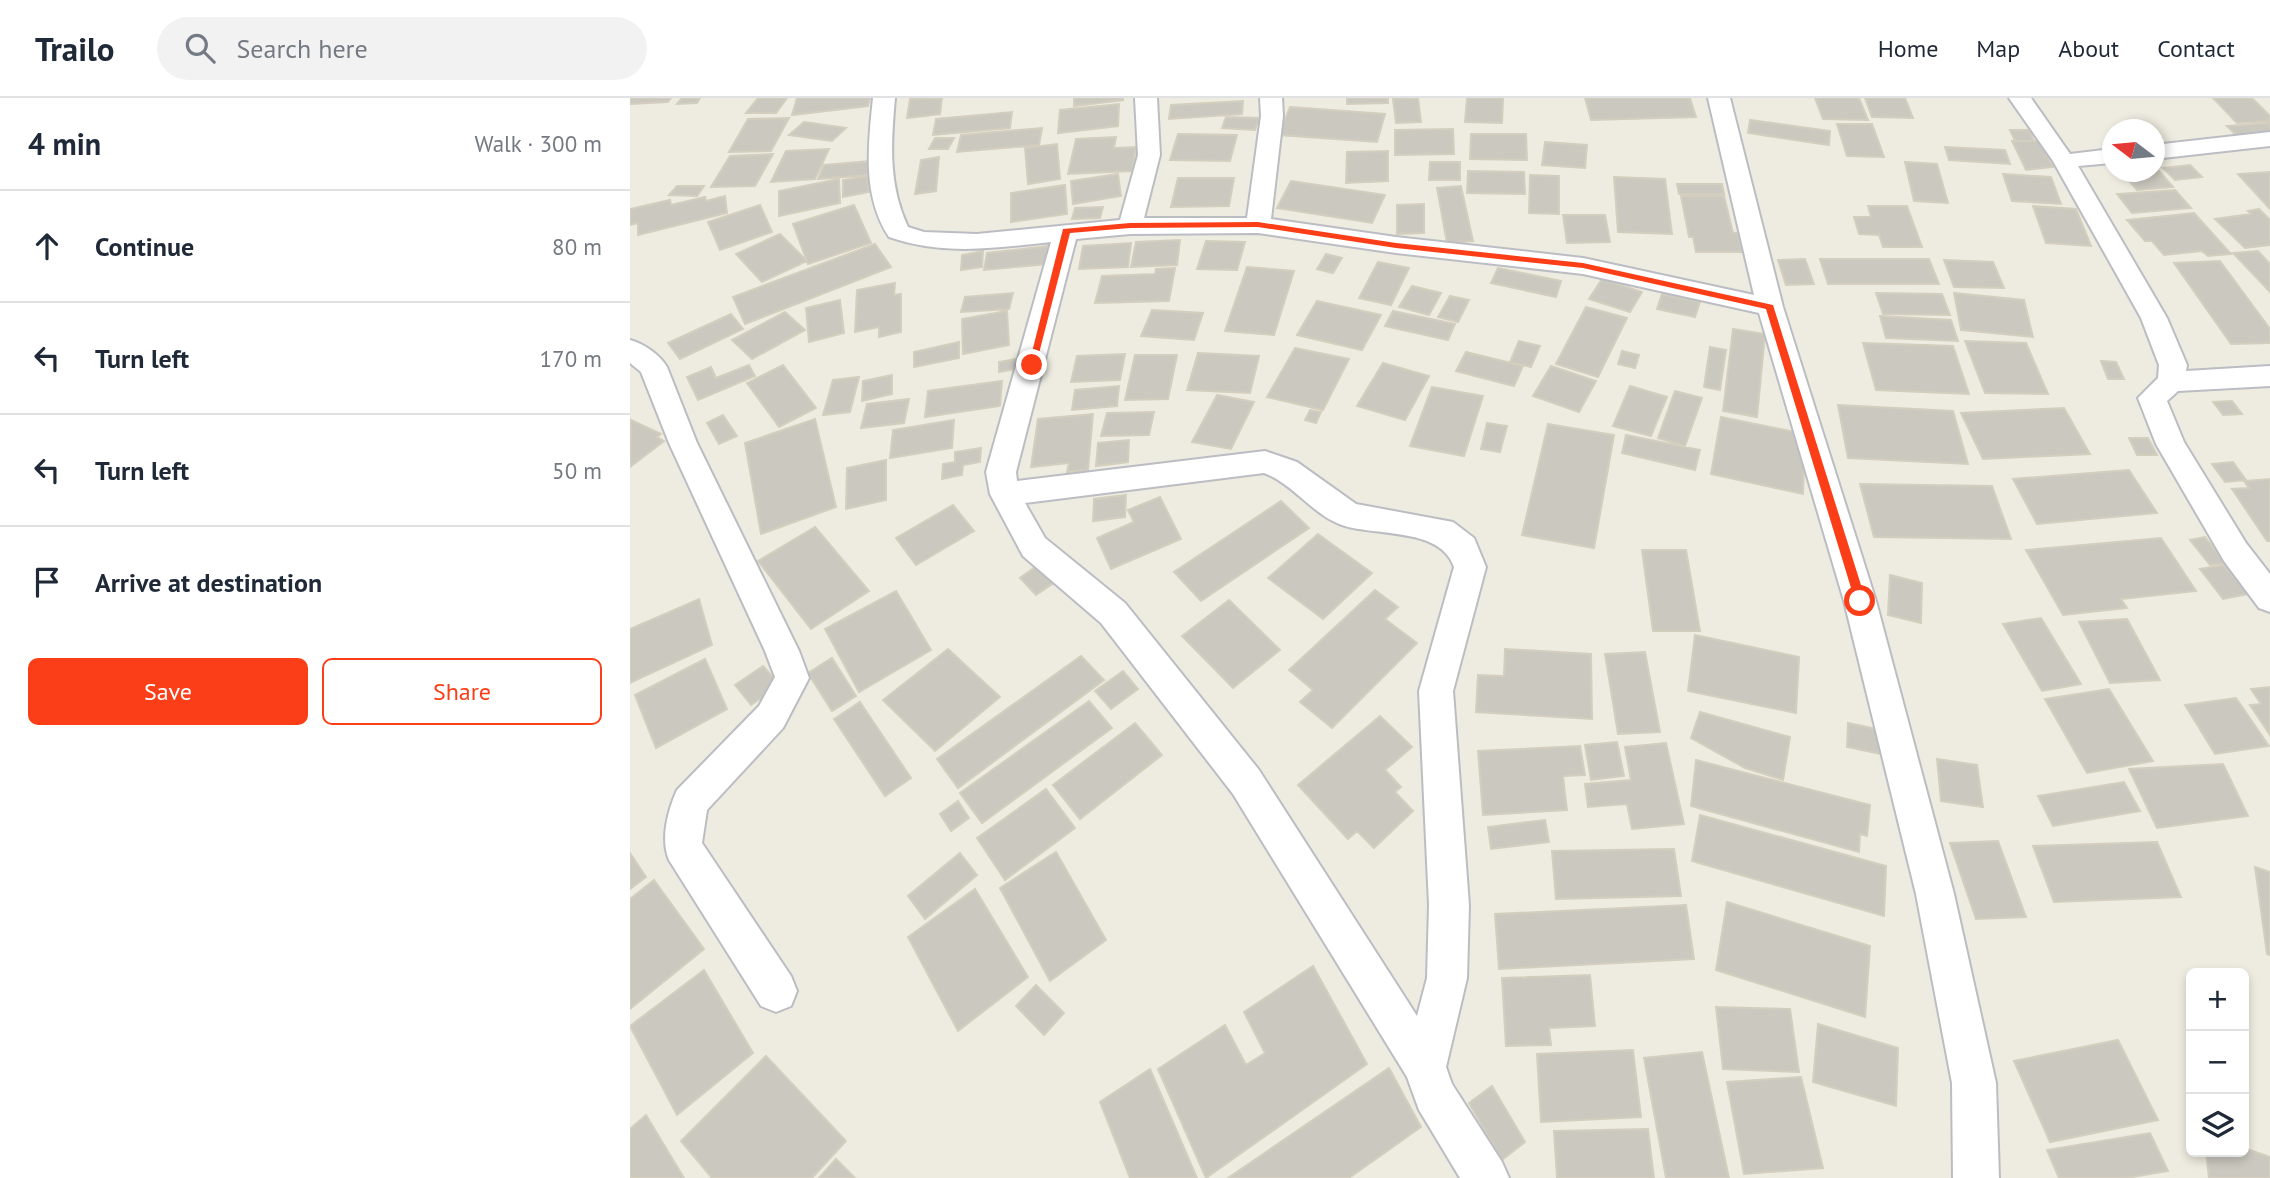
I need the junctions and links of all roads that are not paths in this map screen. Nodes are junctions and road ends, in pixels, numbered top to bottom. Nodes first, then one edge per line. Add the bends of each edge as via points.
1 (884, 98) edge
2 (1146, 98) edge
3 (1271, 98) edge
4 (1719, 98) edge
5 (2020, 98) edge
6 (2270, 139) edge
7 (2165, 151) edge
8 (2102, 157) edge
9 (2064, 161) junction
10 (1258, 225) junction
11 (1130, 226) junction
12 (1066, 231) junction
13 (1770, 307) junction
14 (630, 349) edge
15 (2270, 376) edge
16 (2171, 382) junction
17 (1004, 494) junction
18 (2270, 598) edge
19 (776, 991) dead end
20 (1426, 1067) junction
21 (1486, 1178) edge
22 (1976, 1178) edge

1 - 12 street via 878,158 886,209 898,232 922,240 977,242
2 - 11 street via 1149,155
3 - 10 street
4 - 13 street
5 - 9 street
6 - 7 street
8 - 9 street
9 - 16 street via 2154,318 2173,365
10 - 11 street
10 - 13 street via 1583,265
11 - 12 street
12 - 17 street via 1001,472
13 - 22 street via 1860,601 1935,894 1974,1083
14 - 19 street via 653,367 683,443 792,678 771,717 690,803 682,847
15 - 16 street
16 - 18 street via 2152,398 2161,422 2235,552
17 - 20 street via 1034,547 1113,613 1246,782
17 - 20 street via 1265,462 1287,470 1348,515 1442,531 1463,547 1470,567 1436,691 1448,905 1447,978
20 - 21 street via 1434,1095

